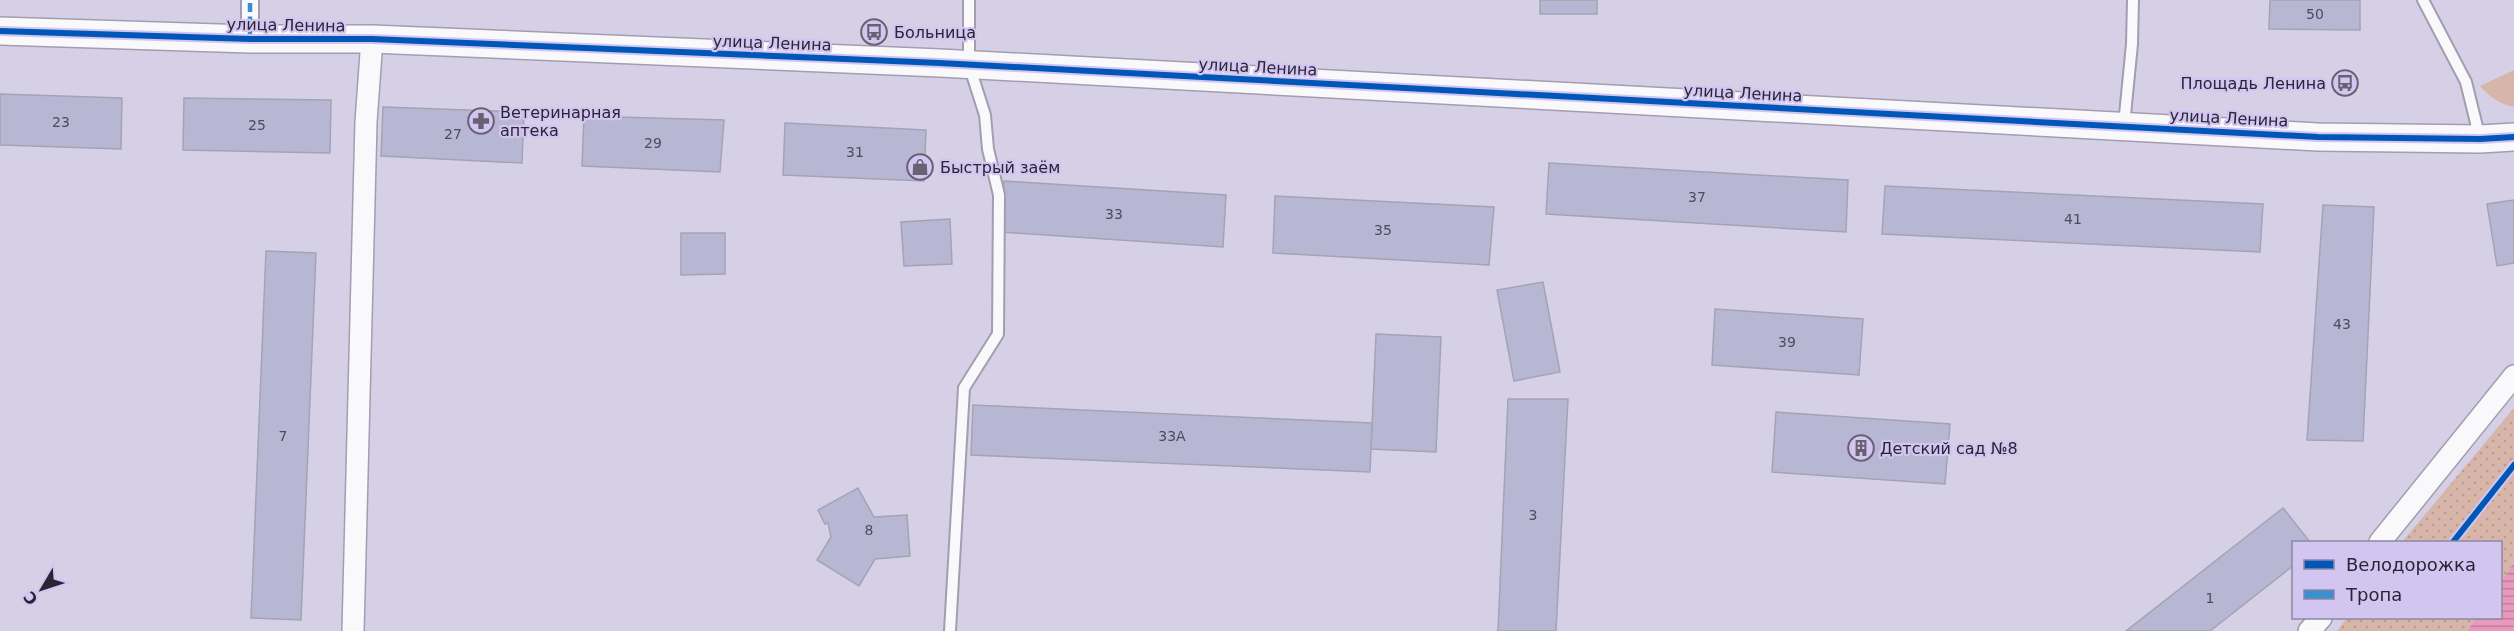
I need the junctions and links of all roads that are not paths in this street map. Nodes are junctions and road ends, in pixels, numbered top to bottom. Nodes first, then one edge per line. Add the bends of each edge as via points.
1 (250, 0) edge
2 (969, 0) edge
3 (2133, 0) edge
4 (2423, 0) edge
5 (0, 31) edge
6 (250, 39) junction
7 (372, 39) junction
8 (969, 65) junction
9 (2124, 126) junction
10 (2514, 136) edge
11 (2480, 139) junction
12 (2514, 376) edge
13 (2382, 541) edge
14 (2320, 619) edge
15 (353, 631) edge
16 (951, 631) edge
17 (2309, 631) edge

1 - 6 street
2 - 8 lane
3 - 9 lane
4 - 11 lane via 2466,82
5 - 6 street, улица Ленина
6 - 7 street, улица Ленина
7 - 8 street, улица Ленина
7 - 15 street via 366,122
8 - 9 street, улица Ленина
8 - 16 lane via 985,116 999,195 998,334 964,388
9 - 11 street, улица Ленина via 2318,137
10 - 11 street, улица Ленина
12 - 13 street
14 - 17 street

